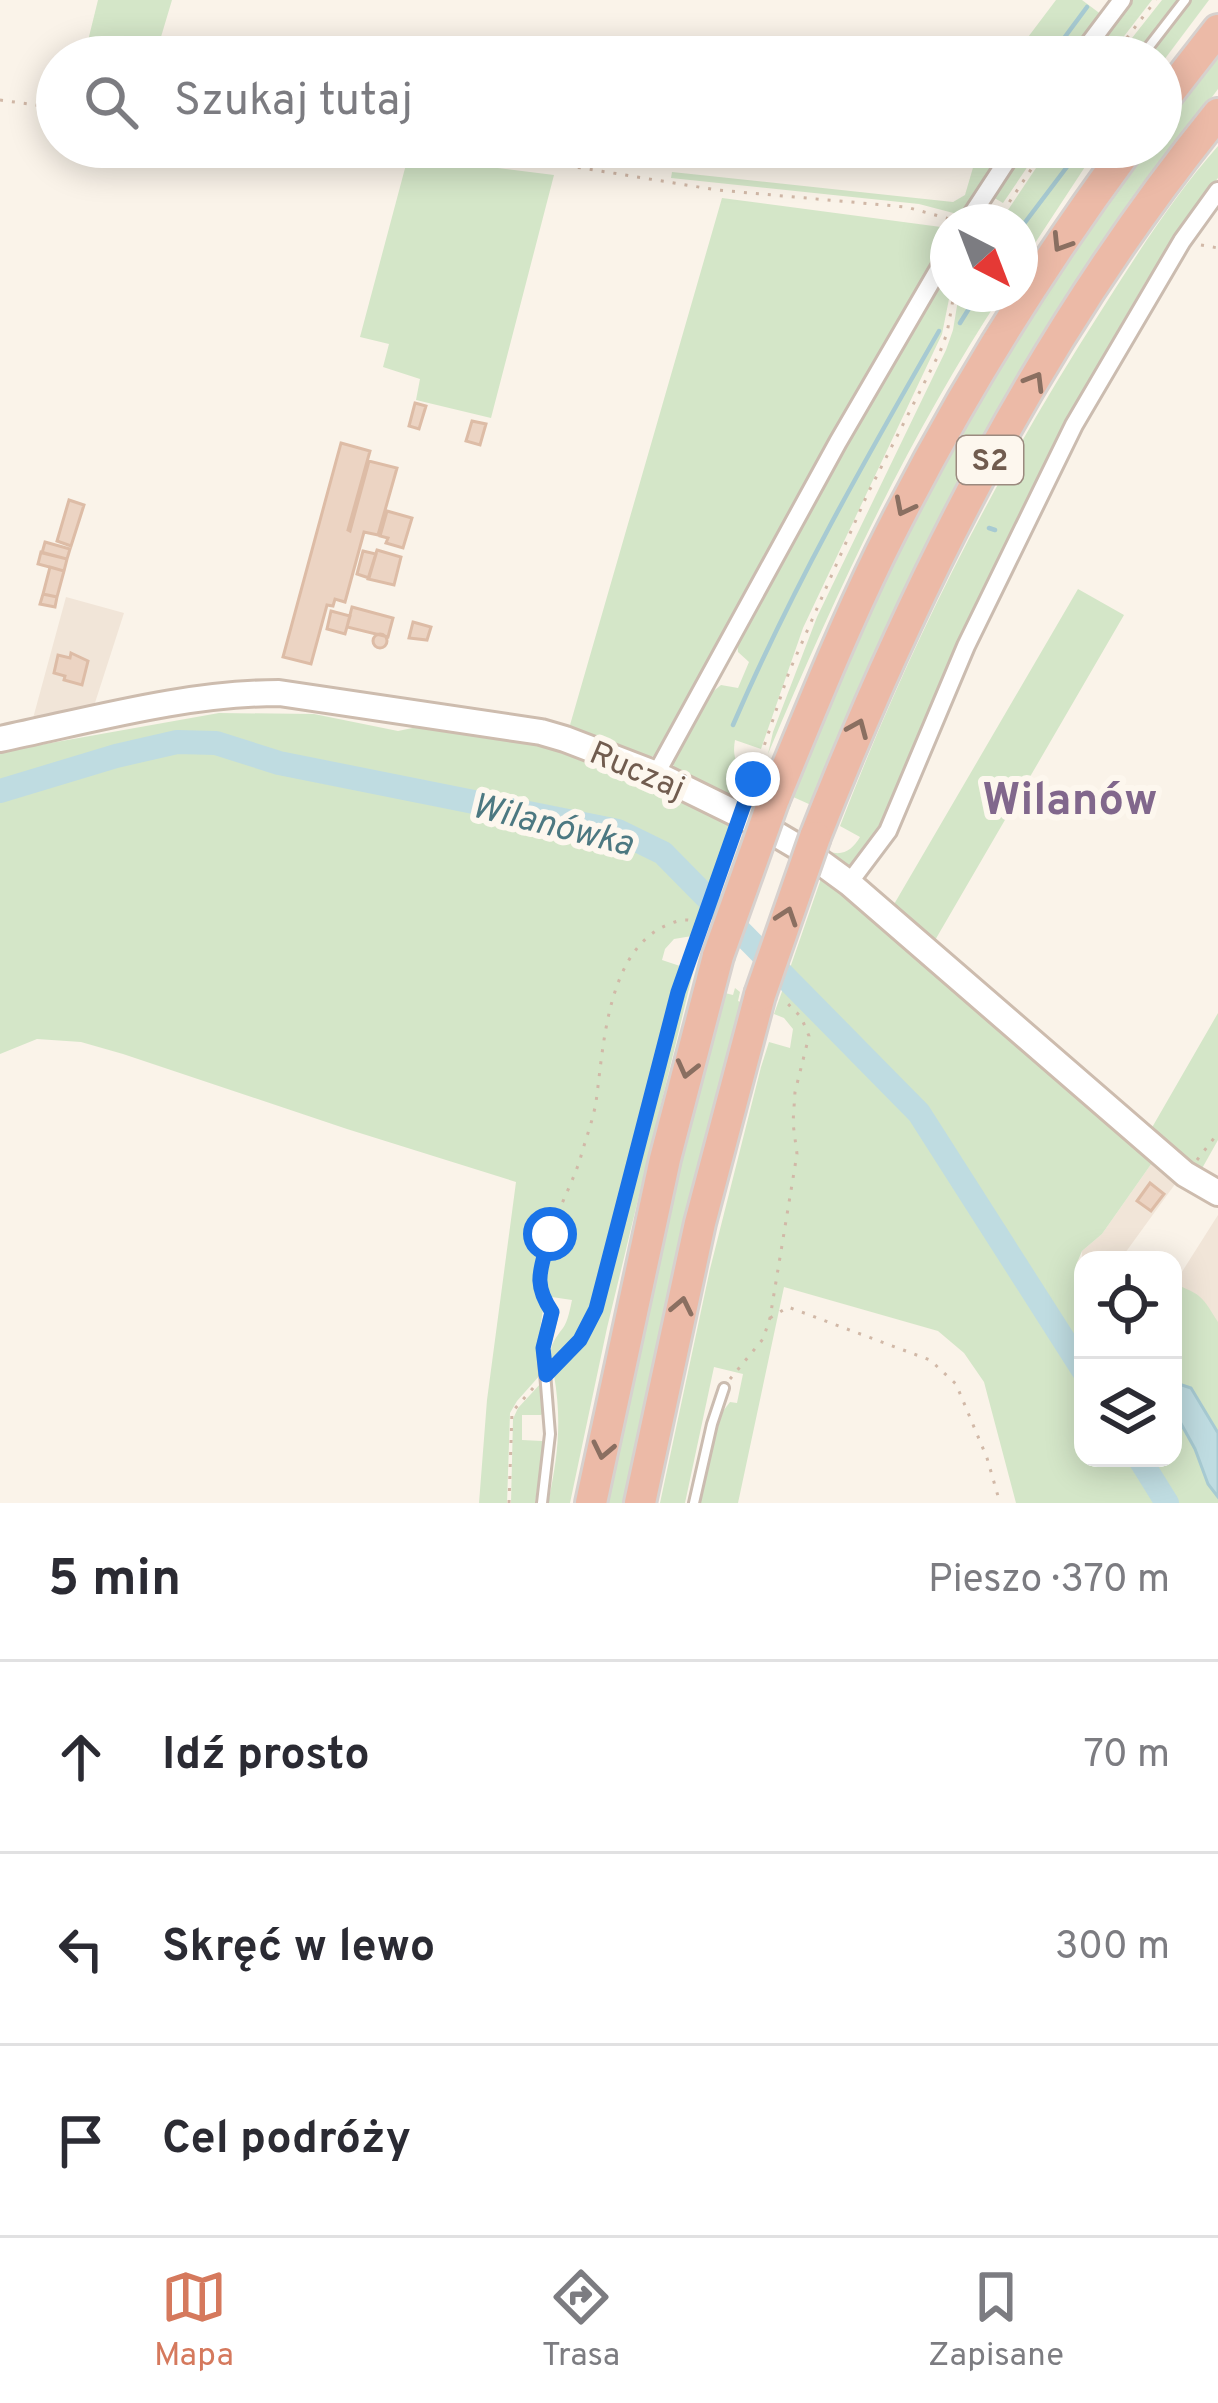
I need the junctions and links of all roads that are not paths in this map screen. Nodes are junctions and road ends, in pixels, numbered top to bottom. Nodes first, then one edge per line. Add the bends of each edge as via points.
1 (1122, 0) edge
2 (1185, 0) edge
3 (1218, 30) edge
4 (1095, 36) edge
5 (1158, 36) edge
6 (1182, 76) edge
7 (1218, 114) edge
8 (1182, 163) edge
9 (1002, 168) edge
10 (1113, 168) edge
11 (1178, 168) edge
12 (1218, 190) edge
13 (977, 204) edge
14 (930, 284) edge
15 (0, 739) edge
16 (656, 774) junction
17 (849, 883) junction
18 (1218, 1193) edge
19 (552, 1312) road end
20 (724, 1388) road end
21 (542, 1503) edge
22 (591, 1503) edge
23 (640, 1503) edge
24 (694, 1503) edge

1 - 4 street
2 - 5 lane
3 - 6 highway
8 -> 7 highway, S2, bridge
9 - 13 street
10 -> 22 highway, S2, bridge via 948,424 764,789 708,947
23 -> 11 highway, S2, bridge via 700,1223 814,837 911,611 993,454 1075,315
12 - 17 street via 1074,425 966,646 888,831
14 - 16 street
15 - 16 street, Ruczaj via 156,707 279,693 541,733
16 - 17 street, Ruczaj via 764,827
17 - 18 street, Ruczaj via 1115,1116
19 - 21 lane via 543,1348 550,1434
20 - 24 lane

